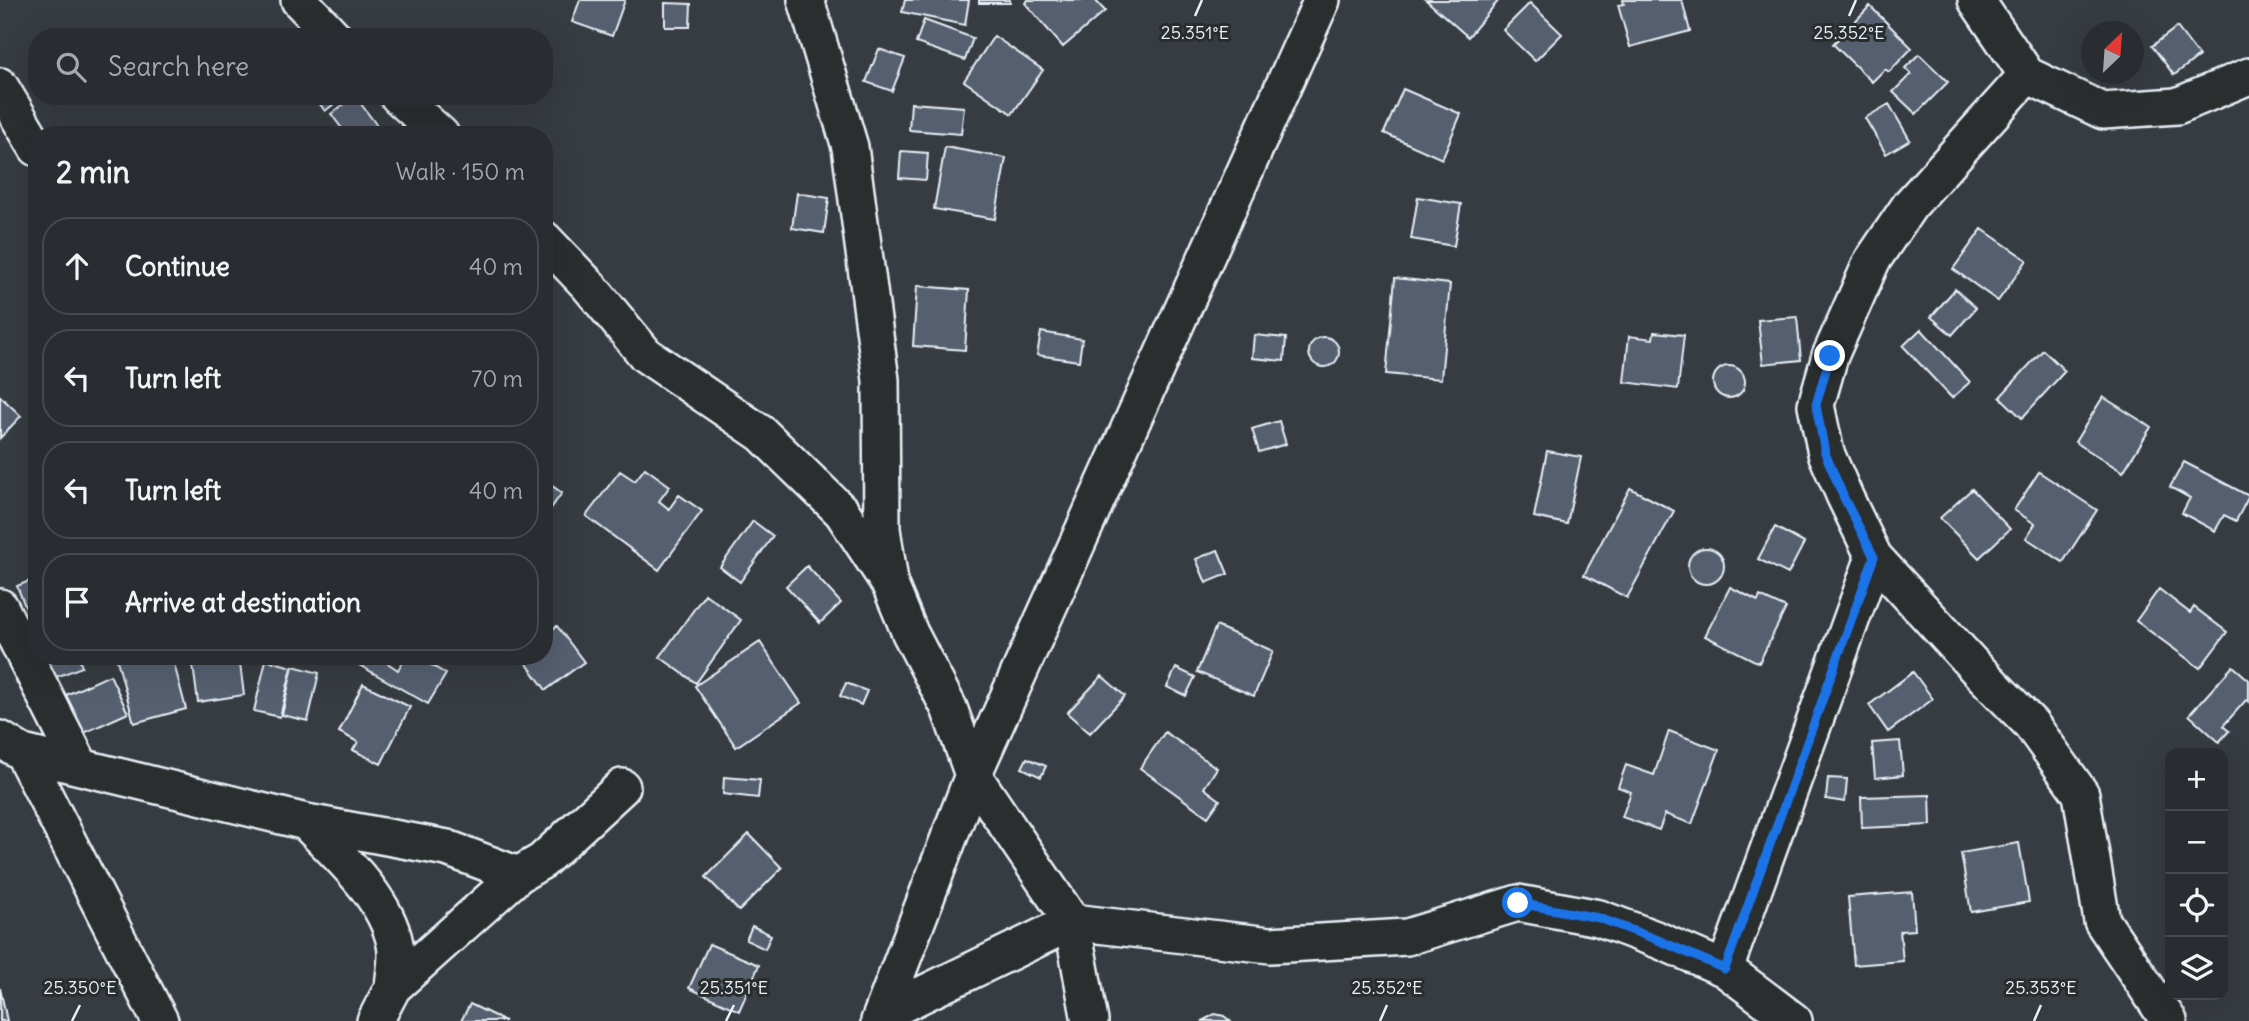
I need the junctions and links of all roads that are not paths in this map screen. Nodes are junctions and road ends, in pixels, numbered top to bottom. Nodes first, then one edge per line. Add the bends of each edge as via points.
1 (299, 0) edge
2 (806, 0) edge
3 (1322, 0) edge
4 (1976, 0) edge
5 (325, 28) edge
6 (2027, 75) junction
7 (2249, 76) edge
8 (0, 86) edge
9 (408, 105) edge
10 (431, 126) edge
11 (28, 134) edge
12 (553, 248) edge
13 (1874, 557) junction
14 (890, 585) junction
15 (0, 607) edge
16 (28, 662) edge
17 (29, 665) edge
18 (11, 746) edge
19 (81, 767) junction
20 (973, 775) junction
21 (622, 787) dead end
22 (306, 822) junction
23 (518, 875) junction
24 (1072, 922) junction
25 (1725, 969) junction
26 (393, 987) junction
27 (882, 1017) edge
28 (160, 1021) edge
29 (375, 1021) edge
30 (1090, 1021) edge
31 (1794, 1021) edge
32 (2169, 1021) edge

1 - 5 street
2 - 14 street via 850,147 881,380 883,529
3 - 20 street
4 - 6 street
6 - 7 street via 2103,111 2177,106
6 - 13 street via 1910,205 1872,261 1830,356 1816,405 1825,453
8 - 11 street
9 - 10 street
12 - 14 street via 646,355 762,435 842,512
13 - 25 street
13 - 32 street via 2031,724 2081,794 2102,921
14 - 20 street via 949,708
15 - 16 street
17 - 19 street
18 - 19 street
18 - 28 street
19 - 22 street
20 - 24 street
20 - 27 street
21 - 23 street via 542,861
22 - 23 street via 447,848
22 - 26 street via 381,907 396,945
23 - 26 street
24 - 25 street via 1270,945 1407,937 1518,903 1599,918
24 - 27 street
24 - 30 street
25 - 31 street
26 - 29 street

